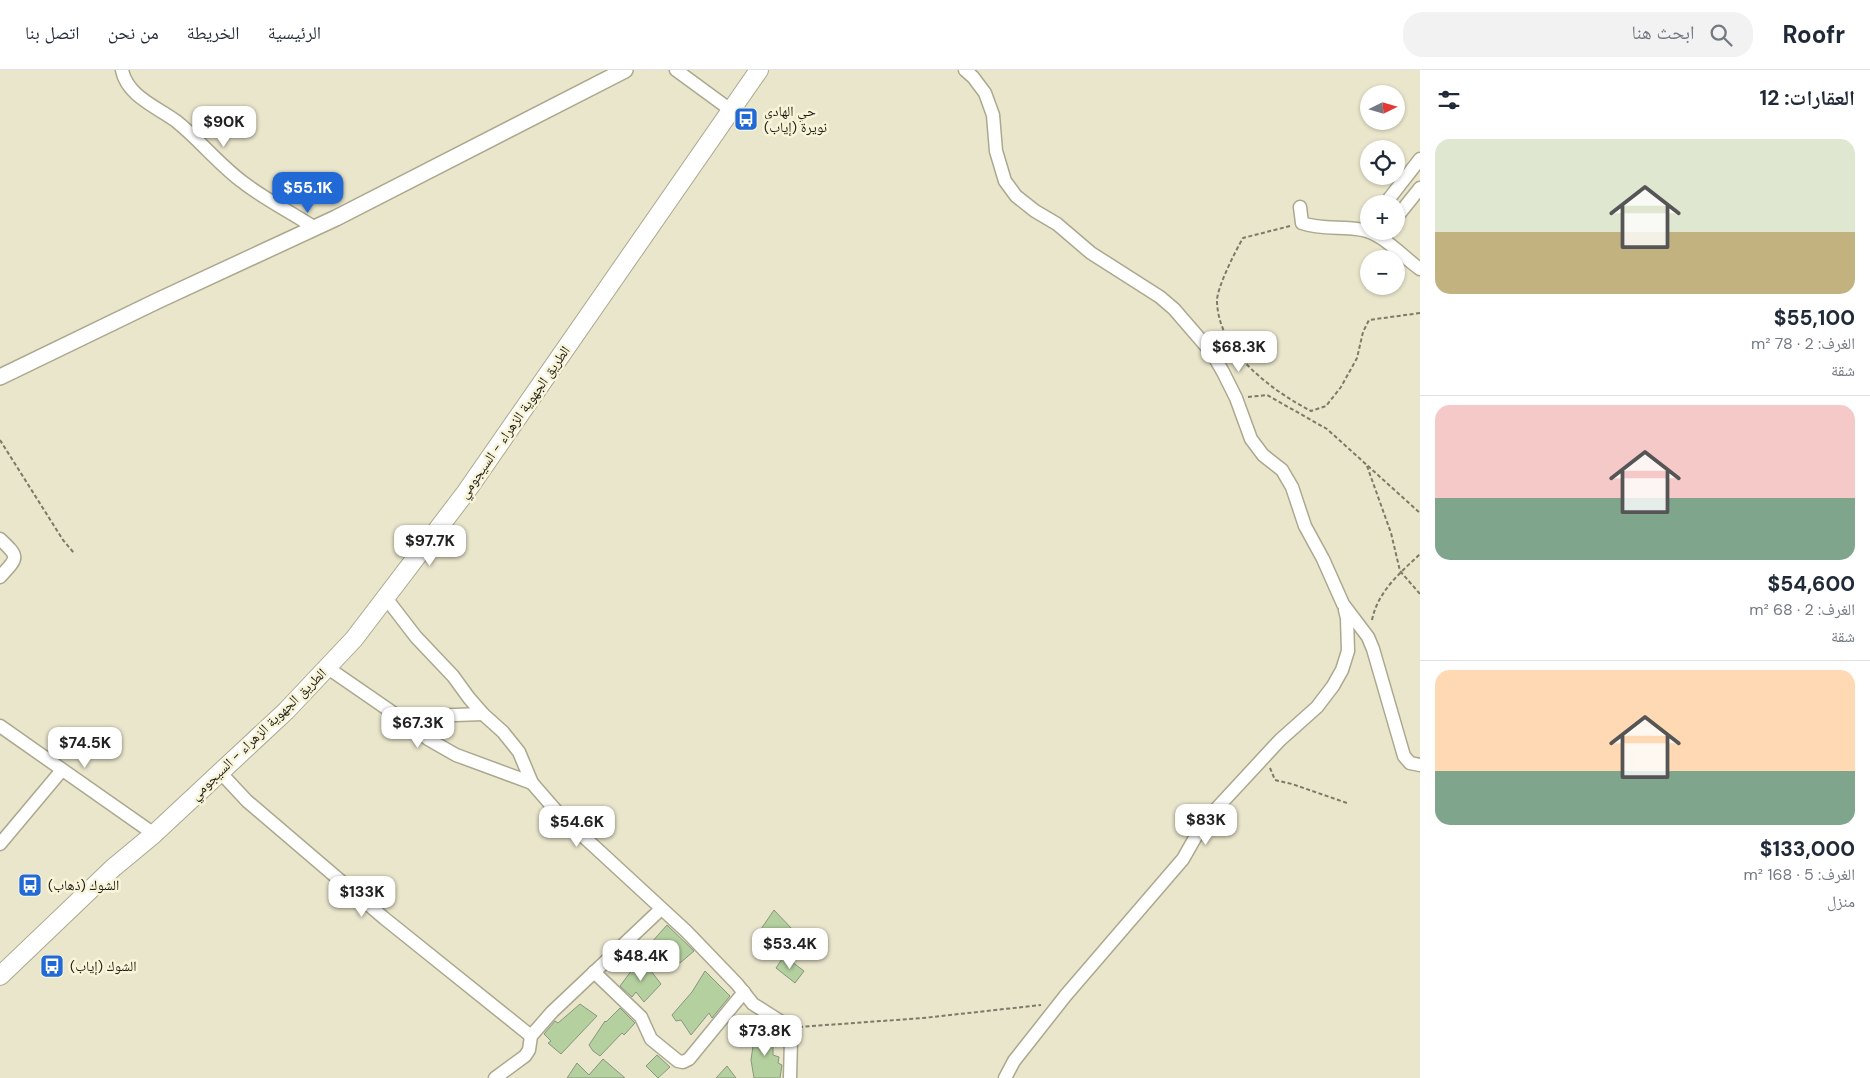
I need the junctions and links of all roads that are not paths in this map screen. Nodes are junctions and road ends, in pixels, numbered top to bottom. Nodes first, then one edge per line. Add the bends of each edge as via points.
1 (122, 70) edge
2 (625, 70) edge
3 (676, 70) edge
4 (760, 70) edge
5 (965, 70) edge
6 (732, 110) junction
7 (1420, 159) edge
8 (1420, 188) edge
9 (1392, 195) edge
10 (1300, 207) dead end
11 (1405, 207) edge
12 (1360, 227) edge
13 (315, 228) junction
14 (1390, 240) edge
15 (1420, 270) edge
16 (0, 377) edge
17 (0, 539) edge
18 (0, 577) edge
19 (386, 598) junction
20 (1343, 604) junction
21 (328, 668) junction
22 (483, 714) junction
23 (399, 717) junction
24 (1, 729) edge
25 (1420, 765) edge
26 (62, 770) junction
27 (220, 771) junction
28 (532, 783) junction
29 (154, 834) junction
30 (0, 844) edge
31 (661, 909) junction
32 (594, 972) junction
33 (0, 976) edge
34 (744, 992) junction
35 (531, 1036) junction
36 (495, 1078) edge
37 (790, 1078) edge
38 (1005, 1078) edge

1 - 13 street via 126,82 136,94 176,122 243,182
2 - 13 street
3 - 6 street
4 - 6 main road, الطريق الجهوية الزهراء - السيجومي
5 - 20 street via 985,93 993,115 996,151 1004,181 1016,196 1090,252 1160,297 1212,353 1236,398 1251,439 1263,455 1282,470 1292,487 1306,526
6 - 19 main road, الطريق الجهوية الزهراء - السيجومي via 466,492
7 - 9 street
8 - 11 street
10 - 12 street via 1302,223 1313,227
13 - 16 street
14 - 15 street
17 - 18 street via 12,551 14,562
19 - 21 main road, الطريق الجهوية الزهراء - السيجومي
19 - 22 street
20 - 25 street via 1368,637 1404,756 1410,763
20 - 38 street via 1348,651 1333,686 1317,707 1270,751 1204,822 1183,859 1061,1002 1014,1061
21 - 23 street
21 - 27 main road, الطريق الجهوية الزهراء - السيجومي
22 - 23 street
22 - 28 street via 519,752
23 - 28 street via 456,755
24 - 26 street
26 - 29 street
26 - 30 street
27 - 29 main road, الطريق الجهوية الزهراء - السيجومي
27 - 35 street via 247,801 340,881
28 - 31 street via 558,813
29 - 33 main road, الطريق الجهوية الزهراء - السيجومي via 113,868
31 - 32 street
31 - 34 street
32 - 34 street via 641,1017 652,1039 683,1062 689,1059
32 - 35 street
34 - 37 street via 754,1004 788,1028 791,1040
35 - 36 street via 526,1056

